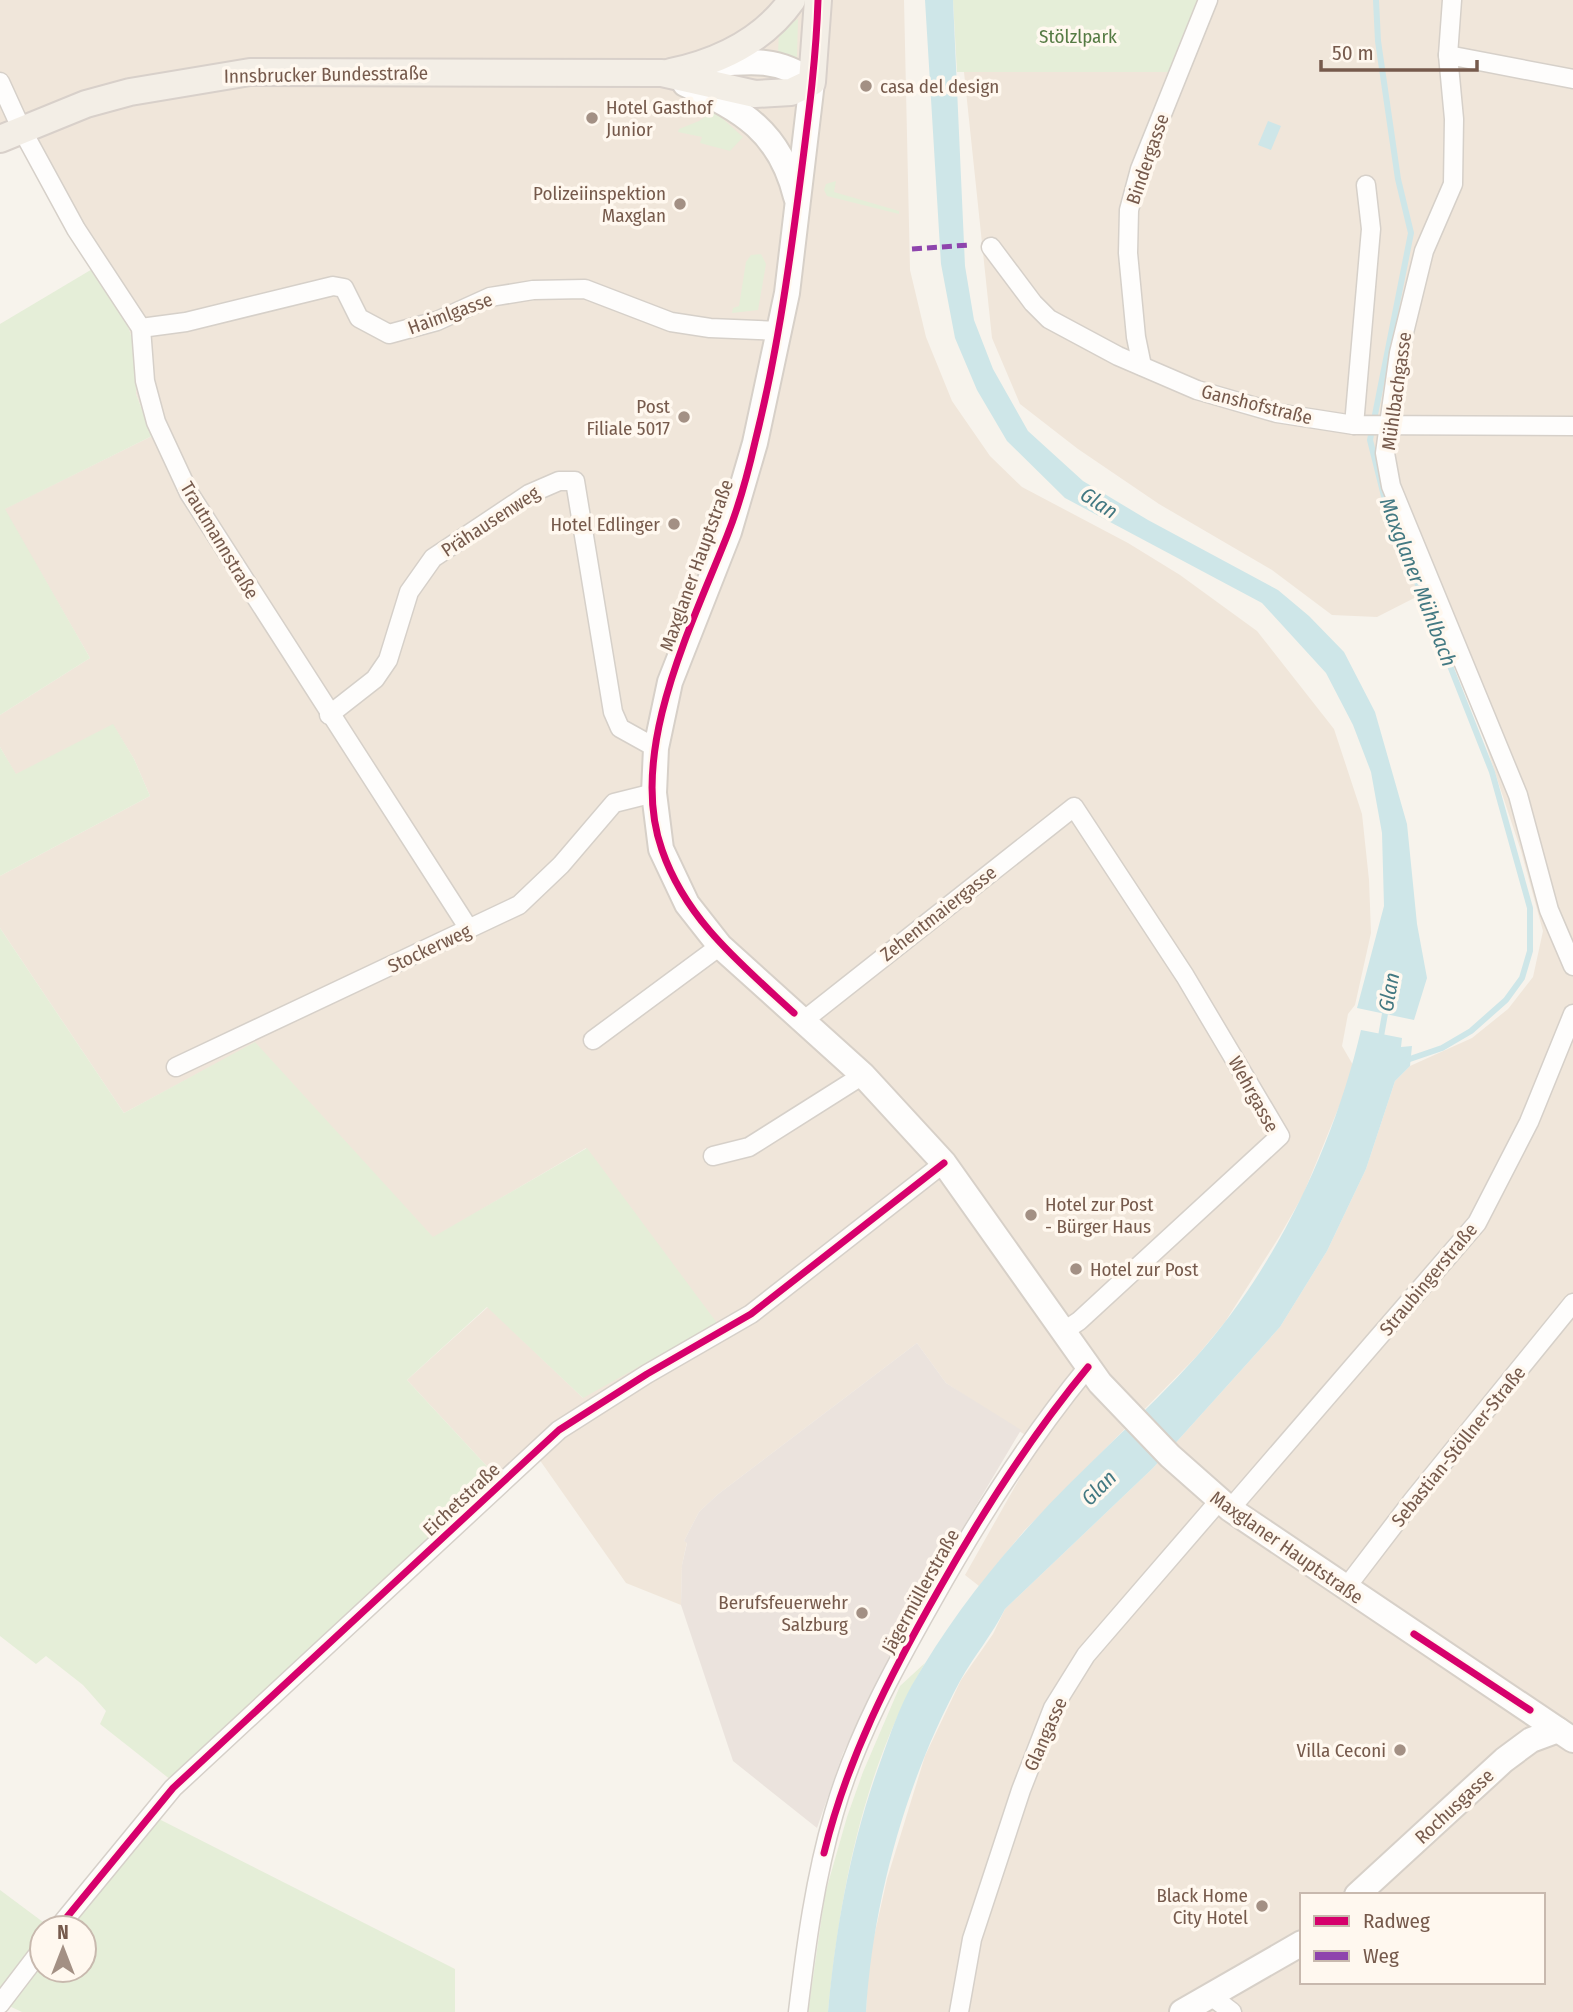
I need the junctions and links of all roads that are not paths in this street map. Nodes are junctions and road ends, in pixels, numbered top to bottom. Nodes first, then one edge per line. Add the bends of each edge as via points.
1 (792, 0) edge
2 (818, 0) edge
3 (1208, 0) edge
4 (1452, 0) edge
5 (1448, 55) junction
6 (700, 65) junction
7 (662, 73) junction
8 (1573, 79) edge
9 (0, 82) edge
10 (812, 82) junction
11 (10, 133) edge
12 (1366, 185) dead end
13 (797, 204) junction
14 (991, 247) dead end
15 (141, 328) junction
16 (780, 331) junction
17 (1142, 366) junction
18 (1371, 426) junction
19 (1573, 426) edge
20 (329, 715) junction
21 (656, 748) junction
22 (654, 793) junction
23 (1074, 807) joint
24 (469, 929) junction
25 (720, 946) junction
26 (1573, 966) edge
27 (1573, 1014) edge
28 (803, 1021) junction
29 (593, 1040) dead end
30 (176, 1067) dead end
31 (863, 1075) junction
32 (713, 1156) dead end
33 (944, 1163) junction
34 (1573, 1303) edge
35 (1064, 1331) junction
36 (1088, 1367) junction
37 (1224, 1505) junction
38 (1345, 1590) junction
39 (1568, 1731) edge
40 (1359, 1893) edge
41 (70, 1914) edge
42 (1300, 1944) edge
43 (28, 1967) edge
44 (1211, 1996) junction
45 (0, 2004) edge
46 (798, 2012) edge
47 (959, 2012) edge
48 (1182, 2012) edge
49 (1232, 2012) edge

1 - 6 main road, Innsbrucker Bundesstraße via 768,27 731,52
2 - 10 main road
3 - 17 street, Bindergasse via 1140,169 1129,210 1128,253
4 - 5 street, Mühlbachgasse
5 - 8 street
5 - 18 street, Mühlbachgasse via 1454,119 1453,184 1424,251 1399,353
6 - 7 main road, Innsbrucker Bundesstraße
6 - 10 street via 771,62 795,69
7 - 10 main road, Innsbrucker Bundesstraße via 755,94 791,92
7 - 11 main road, Innsbrucker Bundesstraße via 250,72 130,92
7 - 13 street via 739,111 762,128 783,160
9 - 11 street, Trautmannstraße
10 - 13 street, Maxglaner Hauptstraße
11 - 15 street, Trautmannstraße
12 - 18 street, Mühlbachgasse
13 - 16 street, Maxglaner Hauptstraße
14 - 17 street, Ganshofstraße via 1049,319
15 - 16 street, Haimlgasse via 186,322 333,286 344,288 359,318 389,334 437,321 490,297 585,289 671,322
15 - 20 street, Trautmannstraße via 145,381 156,422 189,493
16 - 21 street, Maxglaner Hauptstraße via 729,533 670,682
17 - 18 street, Ganshofstraße via 1197,390 1277,413
18 - 19 street, Ganshofstraße
18 - 26 street, Mühlbachgasse via 1385,453 1391,486 1518,795 1549,910
20 - 21 street, Prähausenweg via 375,679 388,660 409,592 433,558 529,494 559,481 575,481 613,712 620,728
20 - 24 street, Trautmannstraße
21 - 22 street, Maxglaner Hauptstraße
22 - 24 street, Stockerweg via 614,803 537,890 519,905
22 - 25 street, Maxglaner Hauptstraße via 661,849 687,904
23 - 28 street, Zehentmaiergasse
23 - 35 street, Wehrgasse via 1185,976 1280,1136
24 - 30 street, Stockerweg
25 - 28 street, Maxglaner Hauptstraße
25 - 29 street
27 - 37 street, Straubingerstraße via 1529,1122 1477,1223
28 - 31 street, Maxglaner Hauptstraße
31 - 32 street via 749,1147
31 - 33 street, Maxglaner Hauptstraße
33 - 35 street, Maxglaner Hauptstraße
33 - 41 street, Eichetstraße via 751,1314 559,1430 173,1788
34 - 38 street, Sebastian-Stöllner-Straße
35 - 36 street, Maxglaner Hauptstraße
36 - 37 street, Maxglaner Hauptstraße via 1170,1456
36 - 46 street, Jägermüllerstraße via 983,1512 900,1657 867,1727 827,1839
37 - 38 street, Maxglaner Hauptstraße
37 - 47 street, Glangasse via 1086,1655 1053,1708 972,1939
38 - 39 street, Maxglaner Hauptstraße
39 - 40 street, Rochusgasse via 1531,1740 1504,1760
42 - 44 street
43 - 45 street
44 - 48 street
44 - 49 street

